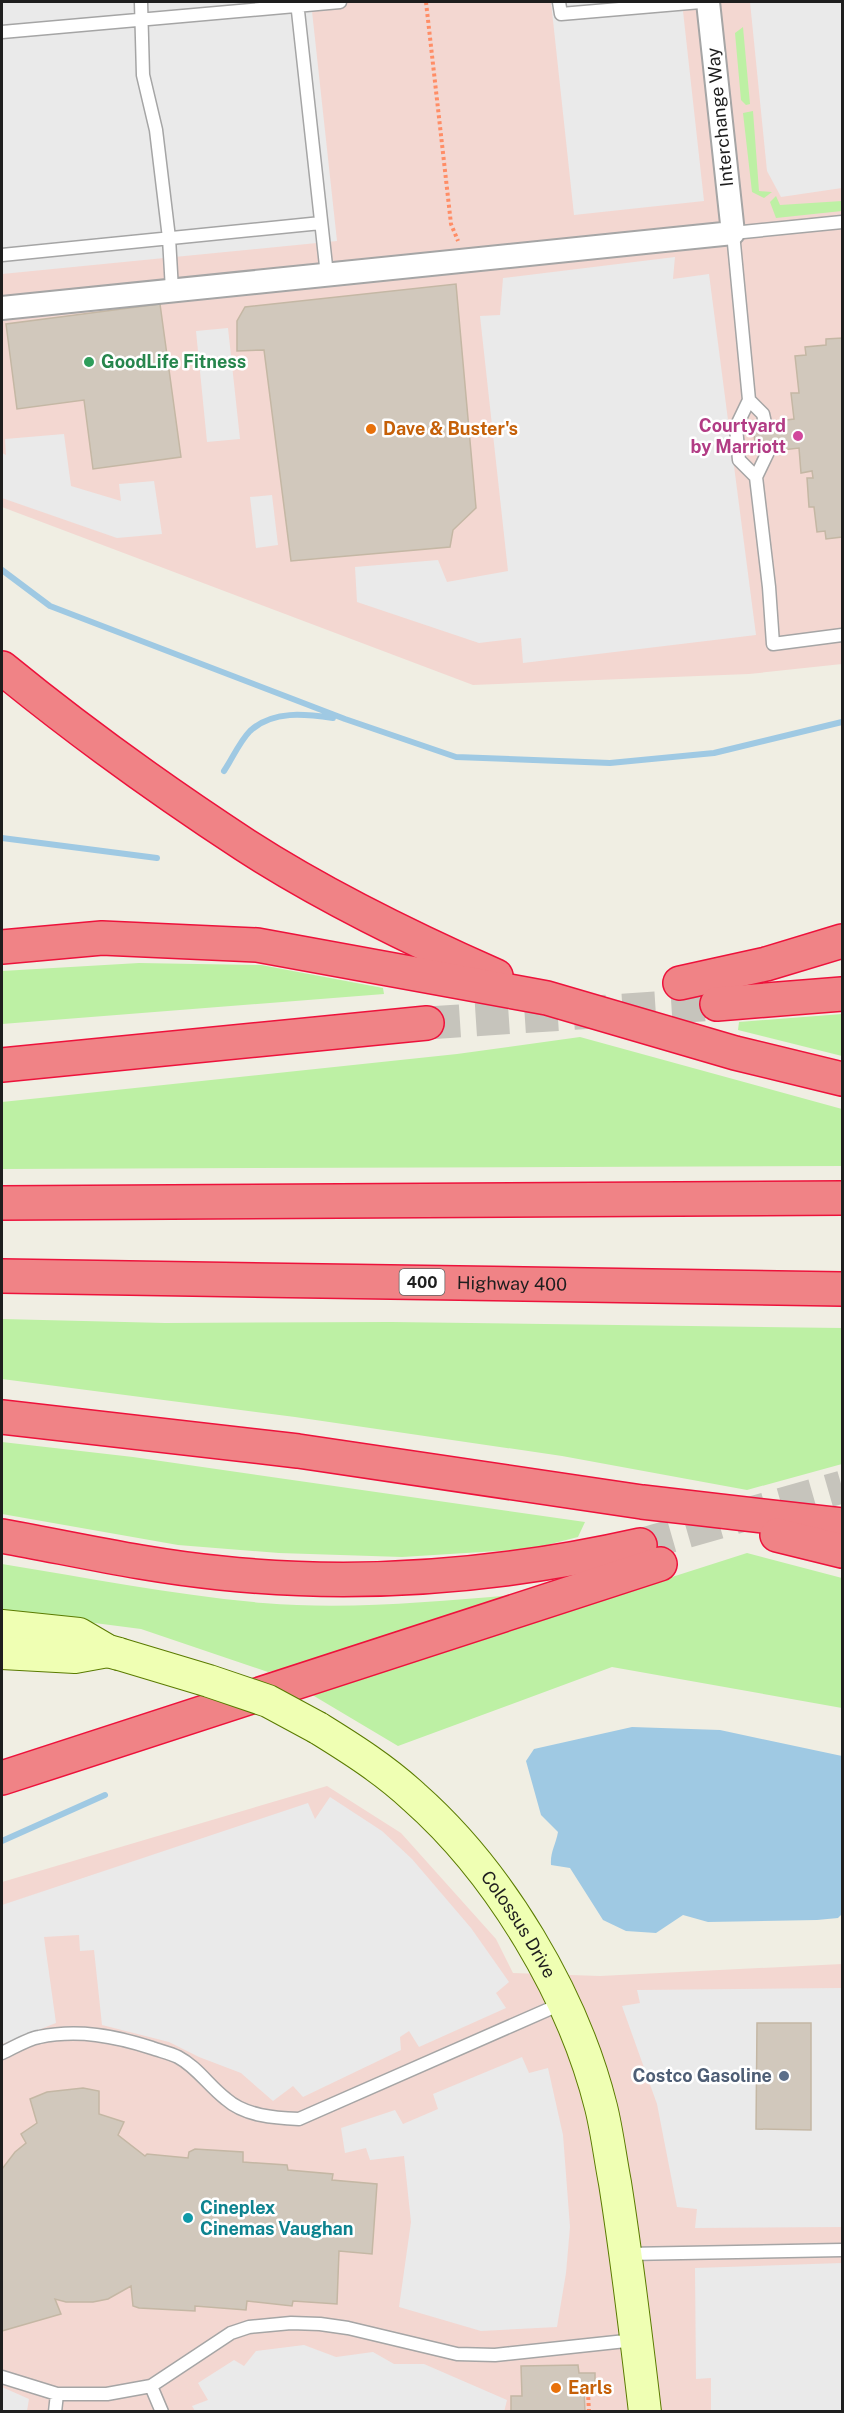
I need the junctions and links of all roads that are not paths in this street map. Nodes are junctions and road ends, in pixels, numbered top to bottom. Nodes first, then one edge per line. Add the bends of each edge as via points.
1 (141, 2) edge
2 (340, 2) edge
3 (559, 2) edge
4 (701, 2) edge
5 (708, 2) edge
6 (297, 4) edge
7 (142, 20) junction
8 (2, 32) edge
9 (843, 222) edge
10 (321, 223) junction
11 (733, 233) junction
12 (169, 238) junction
13 (2, 255) edge
14 (327, 275) junction
15 (172, 291) junction
16 (2, 308) edge
17 (749, 400) junction
18 (765, 423) dead end
19 (768, 452) dead end
20 (756, 477) junction
21 (843, 635) edge
22 (2, 668) edge
23 (843, 941) edge
24 (2, 947) edge
25 (680, 983) dead end
26 (843, 994) edge
27 (547, 998) junction
28 (717, 1004) tunnel mouth
29 (427, 1023) tunnel mouth
30 (2, 1065) edge
31 (843, 1079) edge
32 (843, 1198) edge
33 (2, 1203) edge
34 (2, 1276) edge
35 (843, 1289) edge
36 (2, 1417) edge
37 (642, 1502) junction
38 (843, 1525) edge
39 (2, 1536) edge
40 (843, 1551) edge
41 (2, 1626) edge
42 (113, 1652) junction
43 (2, 1653) edge
44 (2, 1778) edge
45 (565, 2002) junction
46 (2, 2053) edge
47 (843, 2250) edge
48 (627, 2254) junction
49 (637, 2339) junction
50 (2, 2377) edge
51 (152, 2386) junction
52 (57, 2394) junction
53 (55, 2412) edge
54 (162, 2412) edge
55 (645, 2412) edge

1 - 7 lane
2 - 6 lane
3 - 4 lane via 561,14
5 - 11 street, Interchange Way
6 - 7 lane
6 - 10 lane
7 - 8 lane
7 - 12 lane via 143,75 156,130
9 - 11 lane
10 - 12 lane
10 - 14 lane
11 - 14 street
11 - 17 lane
12 - 13 lane
12 - 15 lane
14 - 15 street
15 - 16 street
17 - 18 lane via 763,414
17 - 20 lane via 736,427 739,460
19 - 20 lane
20 - 21 lane via 773,644
22 - 27 highway via 69,722 246,845 366,914
23 - 25 highway via 766,964
24 - 27 highway via 102,938 257,945
26 - 28 highway
27 - 31 highway via 735,1053
29 - 30 highway
32 - 33 highway
34 - 35 highway, Highway 400 / 400
36 - 37 highway via 298,1451
37 - 38 highway
37 - 40 highway
39 - 44 highway via 220,1573 294,1579 447,1576 582,1558 650,1555
41 - 42 street, Colossus Drive via 79,1634
42 - 43 street, Colossus Drive via 75,1657
42 - 45 street, Colossus Drive, bridge via 268,1701 367,1759 415,1797 486,1874
45 - 46 lane via 299,2119 249,2112 227,2101 178,2057 126,2040 92,2034 37,2037
45 - 48 street, Colossus Drive via 601,2106
47 - 48 lane
48 - 49 street, Colossus Drive
49 - 51 lane via 495,2355 457,2354 320,2324 249,2326 218,2340
49 - 55 street, Colossus Drive
50 - 52 lane
51 - 52 lane via 107,2394
51 - 54 lane
52 - 53 lane

